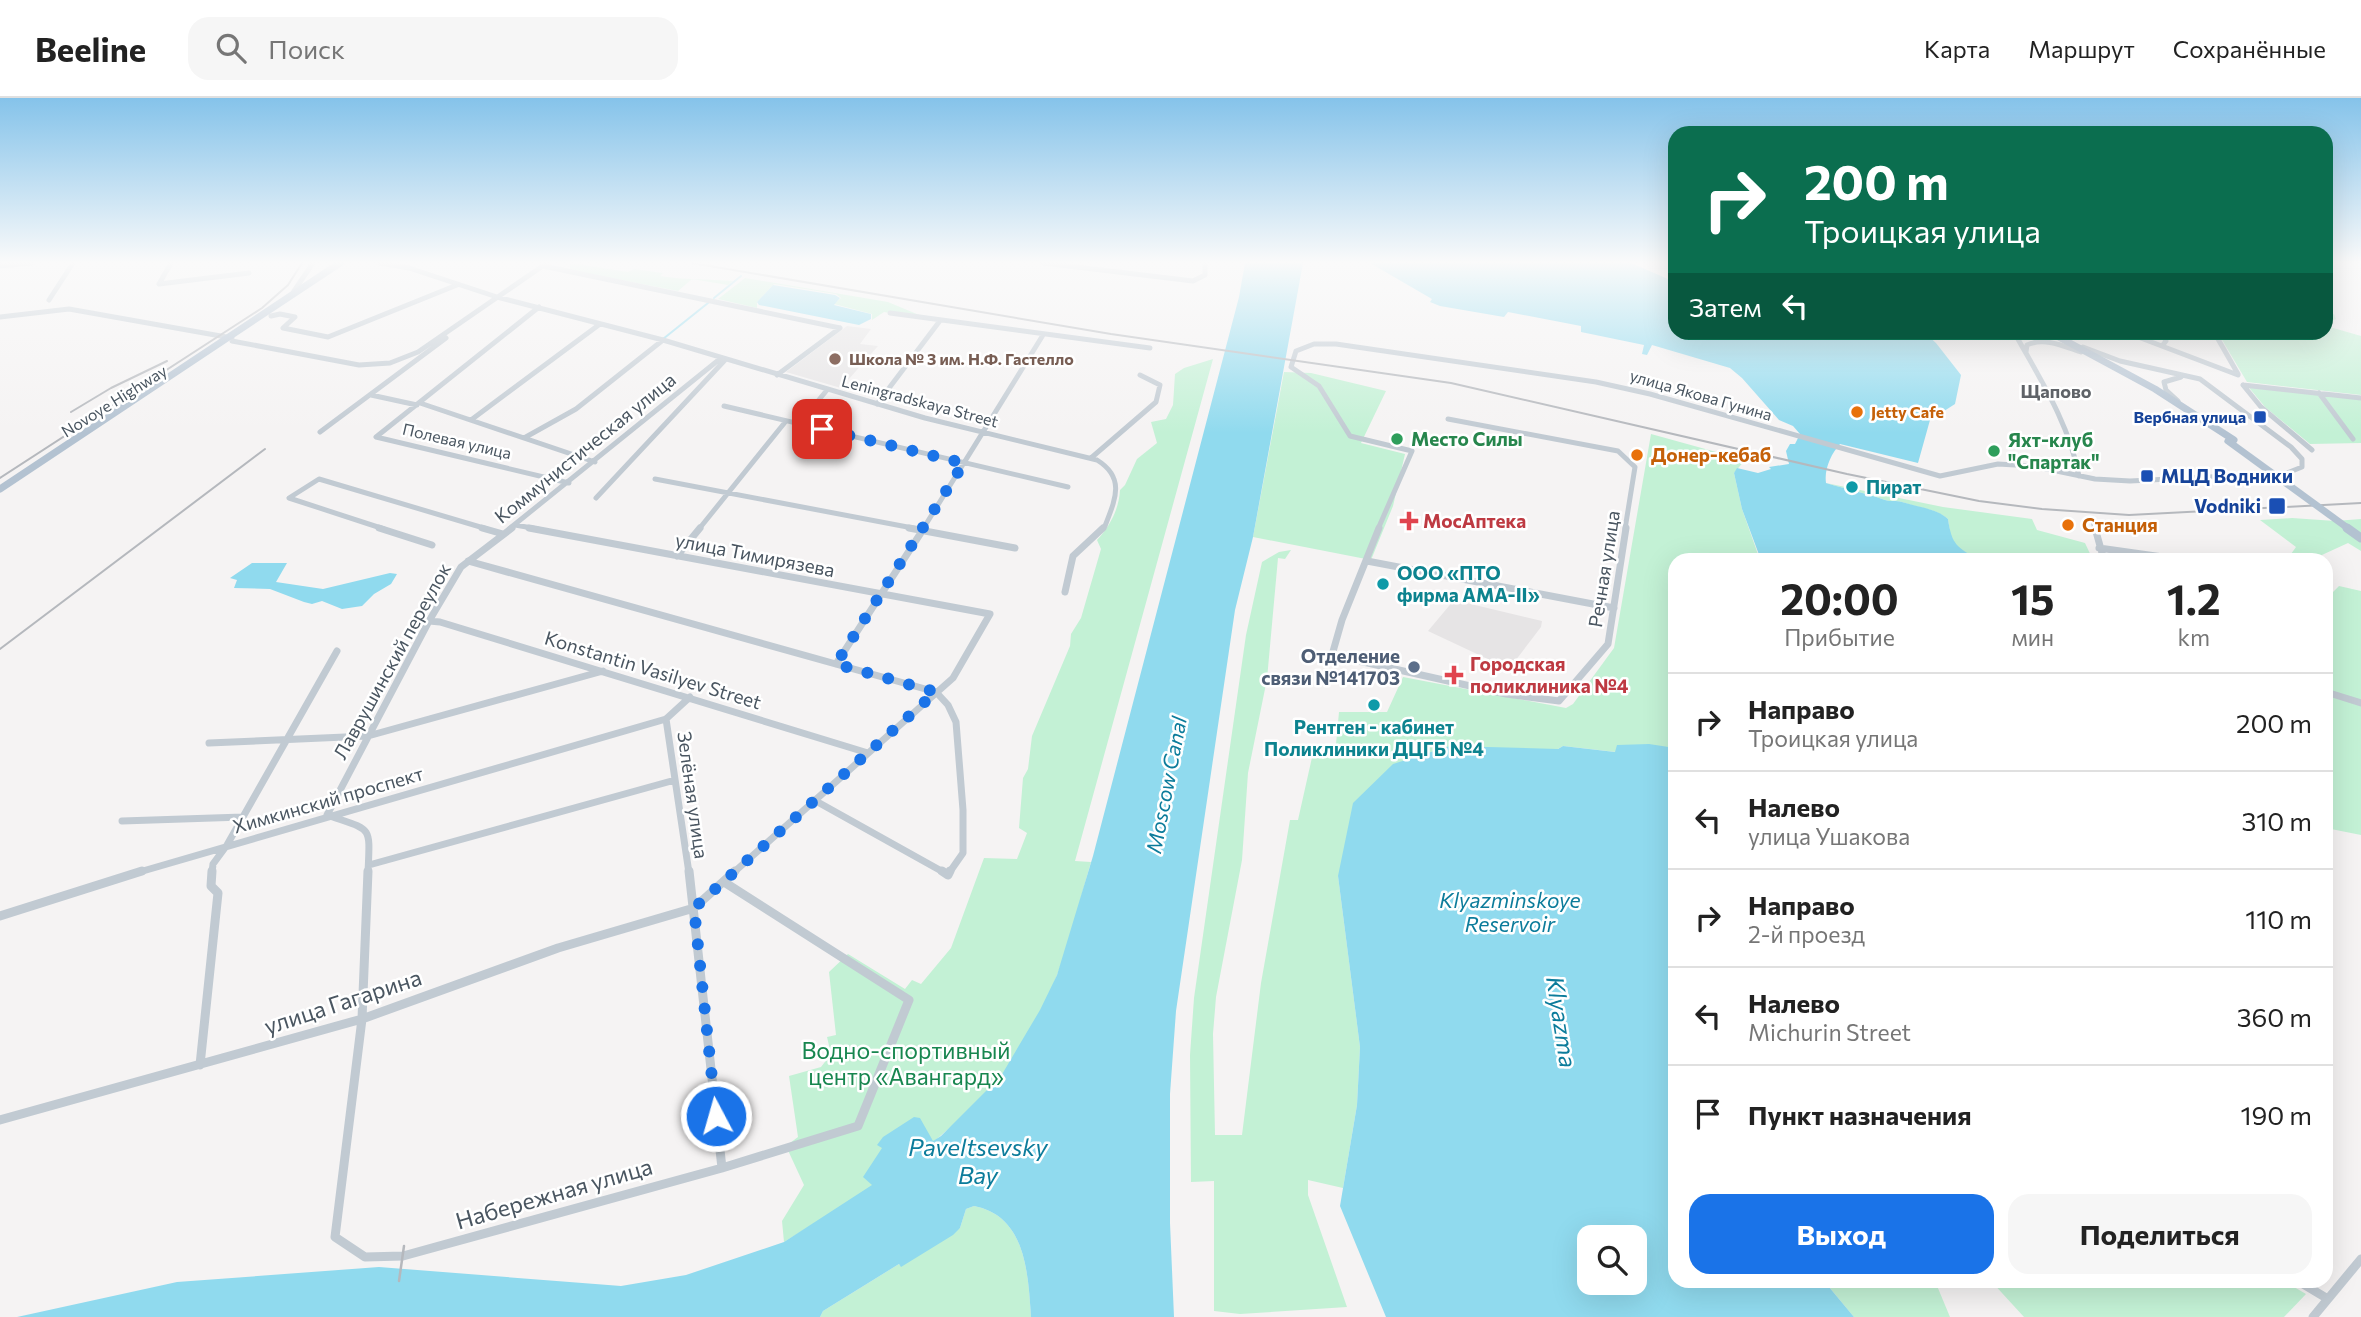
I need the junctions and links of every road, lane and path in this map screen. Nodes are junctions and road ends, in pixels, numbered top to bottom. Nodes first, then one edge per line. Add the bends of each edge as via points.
1 (129, 320) edge
2 (261, 320) edge
3 (292, 320) edge
4 (370, 320) edge
5 (466, 320) edge
6 (523, 320) edge
7 (585, 320) edge
8 (803, 320) edge
9 (927, 320) edge
10 (939, 322) junction
11 (600, 324) junction
12 (1043, 335) junction
13 (443, 337) junction
14 (233, 339) junction
15 (2018, 340) edge
16 (2063, 340) edge
17 (2064, 340) joint
18 (2146, 340) edge
19 (2165, 340) edge
20 (2219, 340) edge
21 (663, 341) junction
22 (2162, 346) junction
23 (1150, 348) dead end
24 (2088, 355) junction
25 (2027, 356) junction
26 (723, 359) junction
27 (777, 375) junction
28 (1140, 375) dead end
29 (2215, 388) junction
30 (827, 390) junction
31 (2319, 393) junction
32 (371, 395) junction
33 (2361, 398) edge
34 (419, 404) junction
35 (877, 404) junction
36 (2181, 404) junction
37 (724, 406) dead end
38 (1448, 419) dead end
39 (471, 420) junction
40 (786, 421) junction
41 (799, 424) junction
42 (320, 432) dead end
43 (982, 433) junction
44 (524, 438) junction
45 (2353, 439) dead end
46 (2231, 440) junction
47 (2295, 451) junction
48 (1091, 458) junction
49 (595, 461) junction
50 (964, 463) junction
51 (2079, 476) junction
52 (655, 479) dead end
53 (569, 483) junction
54 (1068, 487) dead end
55 (0, 489) edge
56 (731, 492) junction
57 (596, 498) dead end
58 (2093, 521) dead end
59 (515, 525) junction
60 (922, 530) junction
61 (2361, 532) edge
62 (503, 534) junction
63 (2361, 538) edge
64 (432, 545) dead end
65 (1015, 548) dead end
66 (2099, 548) junction
67 (2101, 553) edge
68 (2134, 553) edge
69 (677, 556) junction
70 (468, 561) junction
71 (1367, 561) junction
72 (1065, 592) dead end
73 (883, 594) junction
74 (1614, 608) junction
75 (429, 621) junction
76 (337, 651) dead end
77 (836, 664) junction
78 (604, 671) junction
79 (936, 692) junction
80 (2333, 694) edge
81 (690, 697) junction
82 (2361, 703) edge
83 (666, 719) junction
84 (368, 736) junction
85 (288, 740) junction
86 (209, 743) dead end
87 (868, 753) junction
88 (676, 780) junction
89 (814, 800) junction
90 (327, 815) junction
91 (243, 817) junction
92 (122, 821) dead end
93 (227, 845) junction
94 (369, 864) junction
95 (724, 882) junction
96 (694, 908) junction
97 (0, 916) edge
98 (362, 1019) junction
99 (200, 1065) junction
100 (0, 1120) edge
101 (722, 1168) junction
102 (2361, 1259) edge
103 (2310, 1288) edge
104 (2328, 1299) junction
105 (2314, 1317) edge

1 - 14 street
2 - 14 main road, Novoye Highway
3 - 4 street via 283,328 328,337
5 - 13 street
6 - 34 street, Полевая улица
7 - 11 street, Leningradskaya Street
8 - 27 street via 840,328
9 - 10 street
10 - 12 street
10 - 35 street
11 - 21 street, Leningradskaya Street
11 - 39 street
12 - 23 street
12 - 43 street
13 - 14 street via 405,358 375,365
13 - 32 street
14 - 55 main road, Novoye Highway
15 - 25 street
16 - 24 main road
17 - 29 street via 2120,361 2194,377
17 - 36 main road
18 - 22 street
19 - 22 street
20 - 22 street via 2239,376
21 - 26 street, Leningradskaya Street
21 - 44 street via 576,409
24 - 25 street via 2036,341 2027,345
24 - 46 main road
25 - 51 street via 2067,429
26 - 27 street, Leningradskaya Street
26 - 49 street, Коммунистическая улица
26 - 57 street, Коммунистическая улица
27 - 30 street, Leningradskaya Street
28 - 48 street via 1160,385 1156,402
29 - 36 street via 2186,378 2168,379 2164,387
29 - 47 street
30 - 35 street, Leningradskaya Street
30 - 41 street
31 - 33 street
31 - 45 street
31 - 47 street via 2243,385 2261,407 2312,450
32 - 34 street
32 - 42 street
34 - 39 street
34 - 53 street, Полевая улица via 376,437
35 - 43 street, Leningradskaya Street
36 - 46 main road
37 - 40 street
38 - 74 street, Речная улица via 1618,451 1635,467
39 - 44 street
40 - 41 street
40 - 56 street
41 - 50 street
43 - 48 street, Leningradskaya Street
43 - 50 street
44 - 49 street
46 - 61 main road, bridge
46 - 63 main road, bridge
47 - 51 street, улица Якова Гунина via 2302,467 2287,472 2146,482
48 - 72 street via 1108,467 1117,496 1105,526 1073,556
49 - 53 street, Коммунистическая улица
50 - 54 street
50 - 60 street
51 - 71 street, улица Якова Гунина via 2014,464 1985,465 1940,476 1596,382 1336,344 1309,345 1293,353 1293,369 1315,382 1347,432 1412,451
52 - 56 street
53 - 59 street, Коммунистическая улица
56 - 60 street
56 - 69 street
58 - 66 street
59 - 62 street, Коммунистическая улица
59 - 69 street, улица Тимирязева
60 - 65 street
60 - 73 street
62 - 64 street via 318,479 289,498
62 - 70 street, Коммунистическая улица
66 - 67 street
66 - 68 street
69 - 73 street, улица Тимирязева
70 - 75 street, Лаврушинский переулок via 454,576
70 - 77 street
71 - 74 street
71 - 74 street, Речная улица via 1332,655 1506,694 1564,698 1607,648
73 - 77 street
73 - 79 street, улица Тимирязева via 990,614 953,678
75 - 78 street, Konstantin Vasilyev Street
75 - 84 street, Лаврушинский переулок
76 - 85 street
77 - 79 street
78 - 81 street, Konstantin Vasilyev Street
78 - 84 street
79 - 87 street
79 - 89 street via 956,722 963,810 963,853 948,875
80 - 82 street
81 - 83 street
81 - 87 street, Konstantin Vasilyev Street
83 - 88 street, Зелёная улица
83 - 90 street, Химкинский проспект
84 - 85 street
84 - 90 street, Лаврушинский переулок
85 - 86 street
85 - 91 street
87 - 89 street
88 - 94 street
88 - 96 street, Зелёная улица
89 - 95 street
90 - 93 street, Химкинский проспект
90 - 94 street via 369,831
91 - 92 street
91 - 93 street
93 - 97 street, Химкинский проспект
93 - 99 street via 213,864 211,886 218,893
94 - 98 street
95 - 96 street
95 - 101 street, Набережная улица via 909,1000 858,1126
96 - 98 street, улица Гагарина via 558,948
96 - 101 street, Зелёная улица
98 - 99 street, улица Гагарина
98 - 101 street, Набережная улица via 335,1237 365,1258 403,1256
99 - 100 street, улица Гагарина
102 - 104 street
103 - 104 street
104 - 105 street

